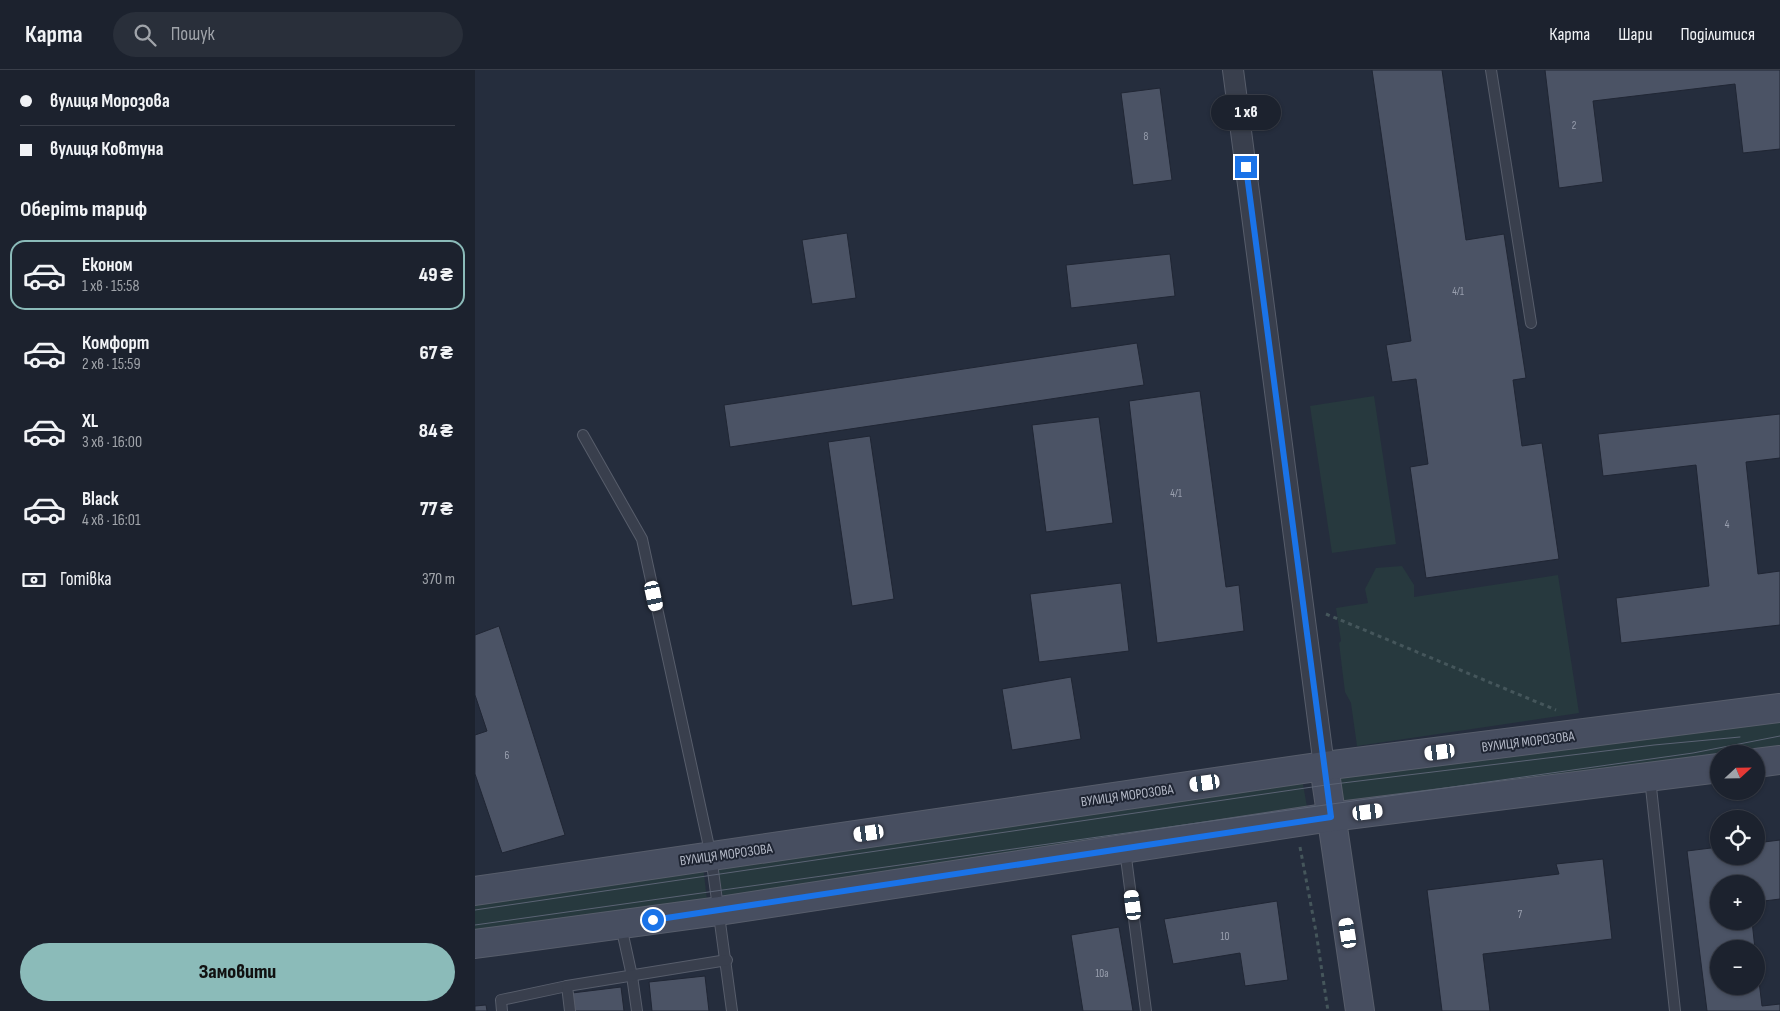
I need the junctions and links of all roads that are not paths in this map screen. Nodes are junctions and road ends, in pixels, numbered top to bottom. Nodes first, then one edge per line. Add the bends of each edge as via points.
1 (1233, 70) edge
2 (1491, 70) edge
3 (1531, 322) dead end
4 (583, 435) dead end
5 (1780, 708) edge
6 (1780, 760) edge
7 (1765, 762) edge
8 (1324, 766) junction
9 (1710, 769) edge
10 (1649, 777) junction
11 (1331, 817) junction
12 (1125, 849) junction
13 (711, 856) junction
14 (475, 891) edge
15 (719, 911) junction
16 (620, 924) junction
17 (475, 944) edge
18 (727, 960) junction
19 (632, 976) junction
20 (567, 986) junction
21 (502, 1011) edge
22 (570, 1011) edge
23 (637, 1011) edge
24 (732, 1011) edge
25 (1146, 1011) edge
26 (1360, 1011) edge
27 (1675, 1011) edge

1 - 8 street
2 - 3 lane
4 - 13 lane via 641,539
5 - 8 main road, ВУЛИЦЯ МОРОЗОВА
6 - 7 main road
8 - 11 main road
8 - 13 main road, ВУЛИЦЯ МОРОЗОВА
9 - 10 main road
10 - 11 main road
10 - 27 lane
11 - 12 main road
11 - 26 main road
12 - 15 main road
12 - 25 lane
13 - 14 main road, ВУЛИЦЯ МОРОЗОВА
13 - 15 lane
15 - 16 main road
15 - 18 lane
16 - 17 main road
16 - 19 lane
18 - 19 lane
18 - 24 lane
19 - 20 lane
19 - 23 lane
20 - 21 lane via 501,1000
20 - 22 lane

